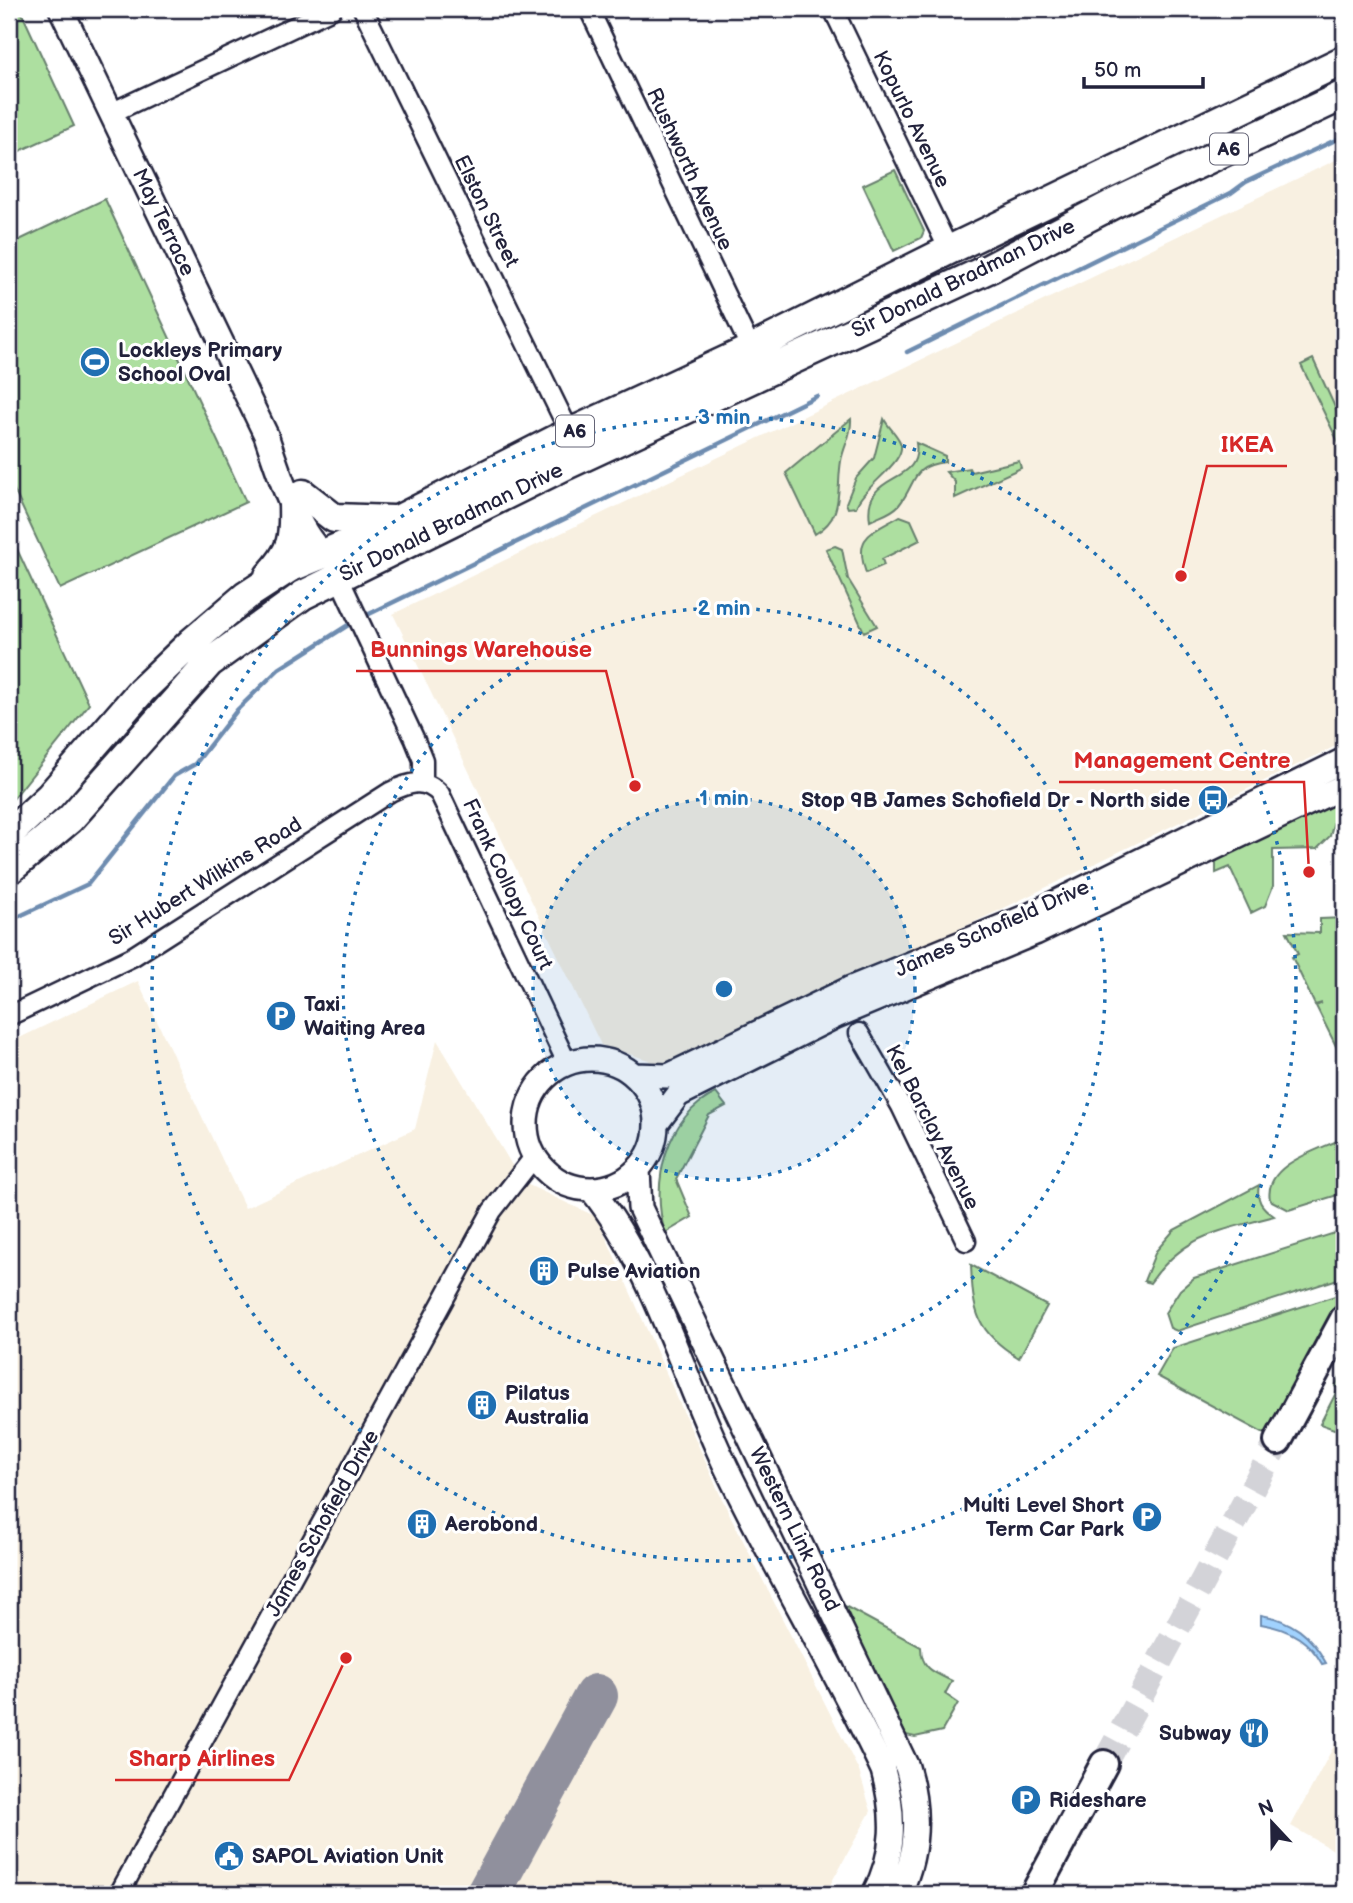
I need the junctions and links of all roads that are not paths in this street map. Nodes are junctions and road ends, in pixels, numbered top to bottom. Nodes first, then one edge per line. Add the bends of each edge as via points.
1 (61, 9) edge
2 (332, 9) edge
3 (363, 9) edge
4 (589, 9) edge
5 (833, 9) edge
6 (1344, 60) edge
7 (1344, 95) edge
8 (111, 113) junction
9 (1115, 203) junction
10 (950, 250) junction
11 (751, 349) junction
12 (570, 433) junction
13 (298, 499) junction
14 (396, 520) junction
15 (322, 553) junction
16 (390, 554) junction
17 (339, 578) junction
18 (255, 591) junction
19 (303, 595) junction
20 (1344, 760) edge
21 (423, 783) junction
22 (1344, 786) edge
23 (9, 834) edge
24 (9, 870) edge
25 (860, 1006) junction
26 (9, 1016) edge
27 (836, 1016) junction
28 (859, 1033) junction
29 (567, 1063) junction
30 (634, 1075) junction
31 (656, 1124) junction
32 (534, 1157) junction
33 (638, 1170) junction
34 (591, 1189) junction
35 (966, 1241) dead end
36 (1344, 1319) edge
37 (1278, 1441) tunnel mouth
38 (1104, 1764) tunnel mouth
39 (119, 1894) edge
40 (874, 1894) edge
41 (900, 1894) edge
42 (1034, 1894) edge

1 - 8 street, May Terrace
2 - 8 street
3 - 12 street, Elston Street
4 - 11 street, Rushworth Avenue
5 - 10 street, Kopurlo Avenue
6 - 10 main road, Sir Donald Bradman Drive / A6
7 - 9 main road, Sir Donald Bradman Drive / A6
8 - 13 street, May Terrace
9 - 10 main road via 972,257
9 - 16 main road, Sir Donald Bradman Drive / A6 via 990,268 566,465
10 - 11 main road, Sir Donald Bradman Drive / A6
11 - 12 main road, Sir Donald Bradman Drive / A6
12 - 14 main road, Sir Donald Bradman Drive / A6
13 - 14 main road via 334,518
13 - 15 street, May Terrace via 323,538
13 - 18 main road via 290,550
14 - 15 main road, Sir Donald Bradman Drive / A6
15 - 16 main road via 346,558
15 - 18 main road, Sir Donald Bradman Drive / A6
15 - 19 main road
16 - 17 main road, Sir Donald Bradman Drive / A6
17 - 19 main road, Sir Donald Bradman Drive / A6
17 - 21 street via 419,749
18 - 23 main road, Sir Donald Bradman Drive / A6 via 141,691 50,796
19 - 24 main road, Sir Donald Bradman Drive / A6 via 209,663 70,819
20 - 30 street, James Schofield Drive via 1028,916 849,989 668,1076
21 - 26 street, Sir Hubert Wilkins Road via 410,782 390,792 132,957
21 - 29 street, Frank Collopy Court via 433,785 440,794
22 - 25 street, James Schofield Drive via 1035,933
25 - 27 street, James Schofield Drive
25 - 28 street, Kel Barclay Avenue
27 - 28 street, Kel Barclay Avenue
27 - 31 street, James Schofield Drive via 678,1095
28 - 35 street, Kel Barclay Avenue via 901,1106
29 - 30 street via 602,1060
29 - 32 street via 544,1079 529,1102 526,1130
30 - 31 street via 648,1092
31 - 33 street via 652,1148
32 - 34 street via 558,1181
32 - 39 street, James Schofield Drive via 492,1210
33 - 34 street via 608,1187
33 - 41 street, Western Link Road via 640,1208 907,1767 917,1816 912,1863
34 - 40 street, Western Link Road via 618,1223 727,1470 883,1770 894,1825 883,1878
36 - 37 main road
38 - 42 main road

